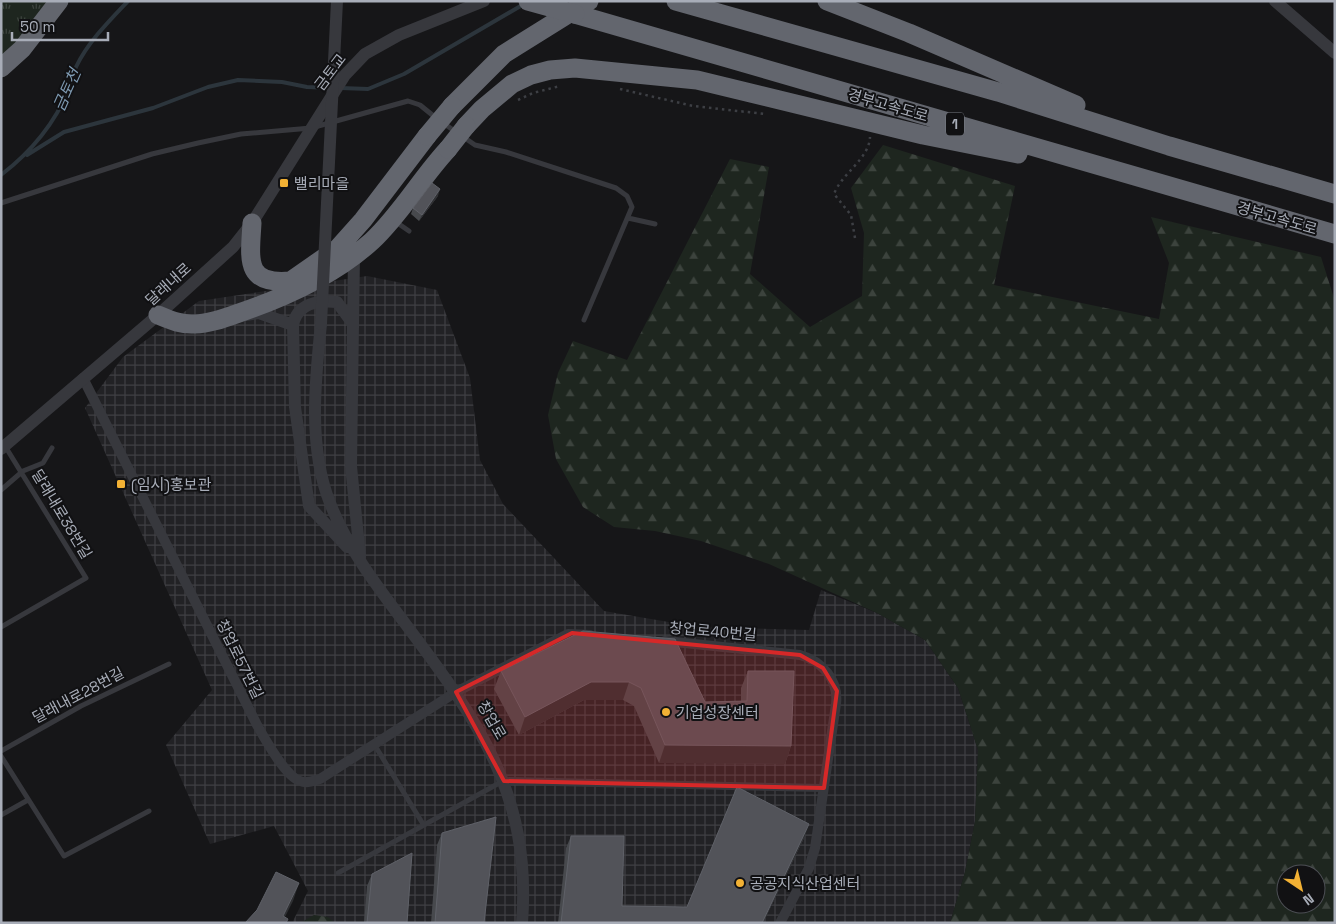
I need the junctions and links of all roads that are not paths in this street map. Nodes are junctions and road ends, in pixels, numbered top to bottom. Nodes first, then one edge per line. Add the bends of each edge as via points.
1 (59, 1) edge
2 (337, 1) edge
3 (484, 1) edge
4 (528, 1) edge
5 (589, 1) edge
6 (676, 1) edge
7 (827, 1) edge
8 (1275, 1) edge
9 (1335, 53) edge
10 (1, 68) edge
11 (321, 111) joint
12 (311, 128) junction
13 (1169, 146) junction
14 (1157, 183) junction
15 (1335, 194) edge
16 (1, 203) edge
17 (628, 218) junction
18 (391, 219) junction
19 (252, 223) junction
20 (655, 224) dead end
21 (409, 231) dead end
22 (1335, 234) edge
23 (354, 256) junction
24 (290, 281) junction
25 (158, 315) junction
26 (221, 319) junction
27 (584, 320) dead end
28 (352, 324) junction
29 (293, 325) junction
30 (83, 378) junction
31 (3, 447) edge
32 (52, 448) dead end
33 (23, 471) junction
34 (1, 490) edge
35 (361, 561) junction
36 (1, 627) edge
37 (602, 636) edge
38 (650, 640) edge
39 (169, 664) dead end
40 (456, 692) junction
41 (374, 744) junction
42 (1, 751) edge
43 (1, 756) edge
44 (504, 781) junction
45 (824, 788) junction
46 (28, 800) junction
47 (149, 811) dead end
48 (1, 815) edge
49 (423, 824) junction
50 (338, 873) dead end
51 (522, 923) edge
52 (780, 923) edge

1 - 10 highway via 22,49
2 - 35 street, bridge via 322,324 314,390 316,434 329,502
3 - 11 street, 금토교, bridge via 399,35 365,54 344,75
4 - 14 highway, 경부고속도로 / 1, bridge
5 - 24 highway, bridge via 504,54 452,106 338,248
6 - 13 highway via 998,92
7 - 13 highway via 909,33
8 - 9 street
11 - 12 street, 달래내로
12 - 16 lane via 242,134 152,154
12 - 17 lane via 408,101 420,106 475,146 506,152 616,188 627,196 632,207
12 - 19 street, 달래내로
13 - 15 highway
14 - 18 highway, bridge via 923,134 697,80 575,68 550,70 512,84 466,126
14 - 22 highway, 경부고속도로 / 1
17 - 20 lane
17 - 27 lane
18 - 21 lane
18 - 23 highway
19 - 24 highway via 254,270 264,280
19 - 25 street, 달래내로 via 233,247
23 - 26 highway via 296,291
23 - 28 street
24 - 25 highway via 213,312 196,316
25 - 26 highway via 185,324
25 - 30 street, 달래내로
26 - 29 street via 259,313
28 - 29 street via 337,302 320,300 304,307 295,316
28 - 35 street via 351,466
29 - 35 street via 295,407 309,506
30 - 31 street, 달래내로
30 - 41 street, 창업로57번길 via 245,703 287,770 295,778 310,782
31 - 33 lane, 달래내로38번길
32 - 33 lane via 43,463
33 - 34 lane
33 - 36 lane, 달래내로38번길 via 86,578
35 - 40 street, 창업로
37 - 40 street via 569,634
38 - 45 street, 창업로40번길 via 784,652 806,656 818,664 830,676 837,691
39 - 42 lane, 달래내로28번길 via 81,706
40 - 41 street, 창업로57번길
40 - 44 street, 창업로 via 488,745
41 - 49 lane
43 - 46 lane
44 - 45 street
44 - 49 lane
44 - 51 street, 창업로 via 522,854
45 - 52 street, 창업로40번길 via 812,858
46 - 47 lane via 64,856
46 - 48 lane
49 - 50 lane

